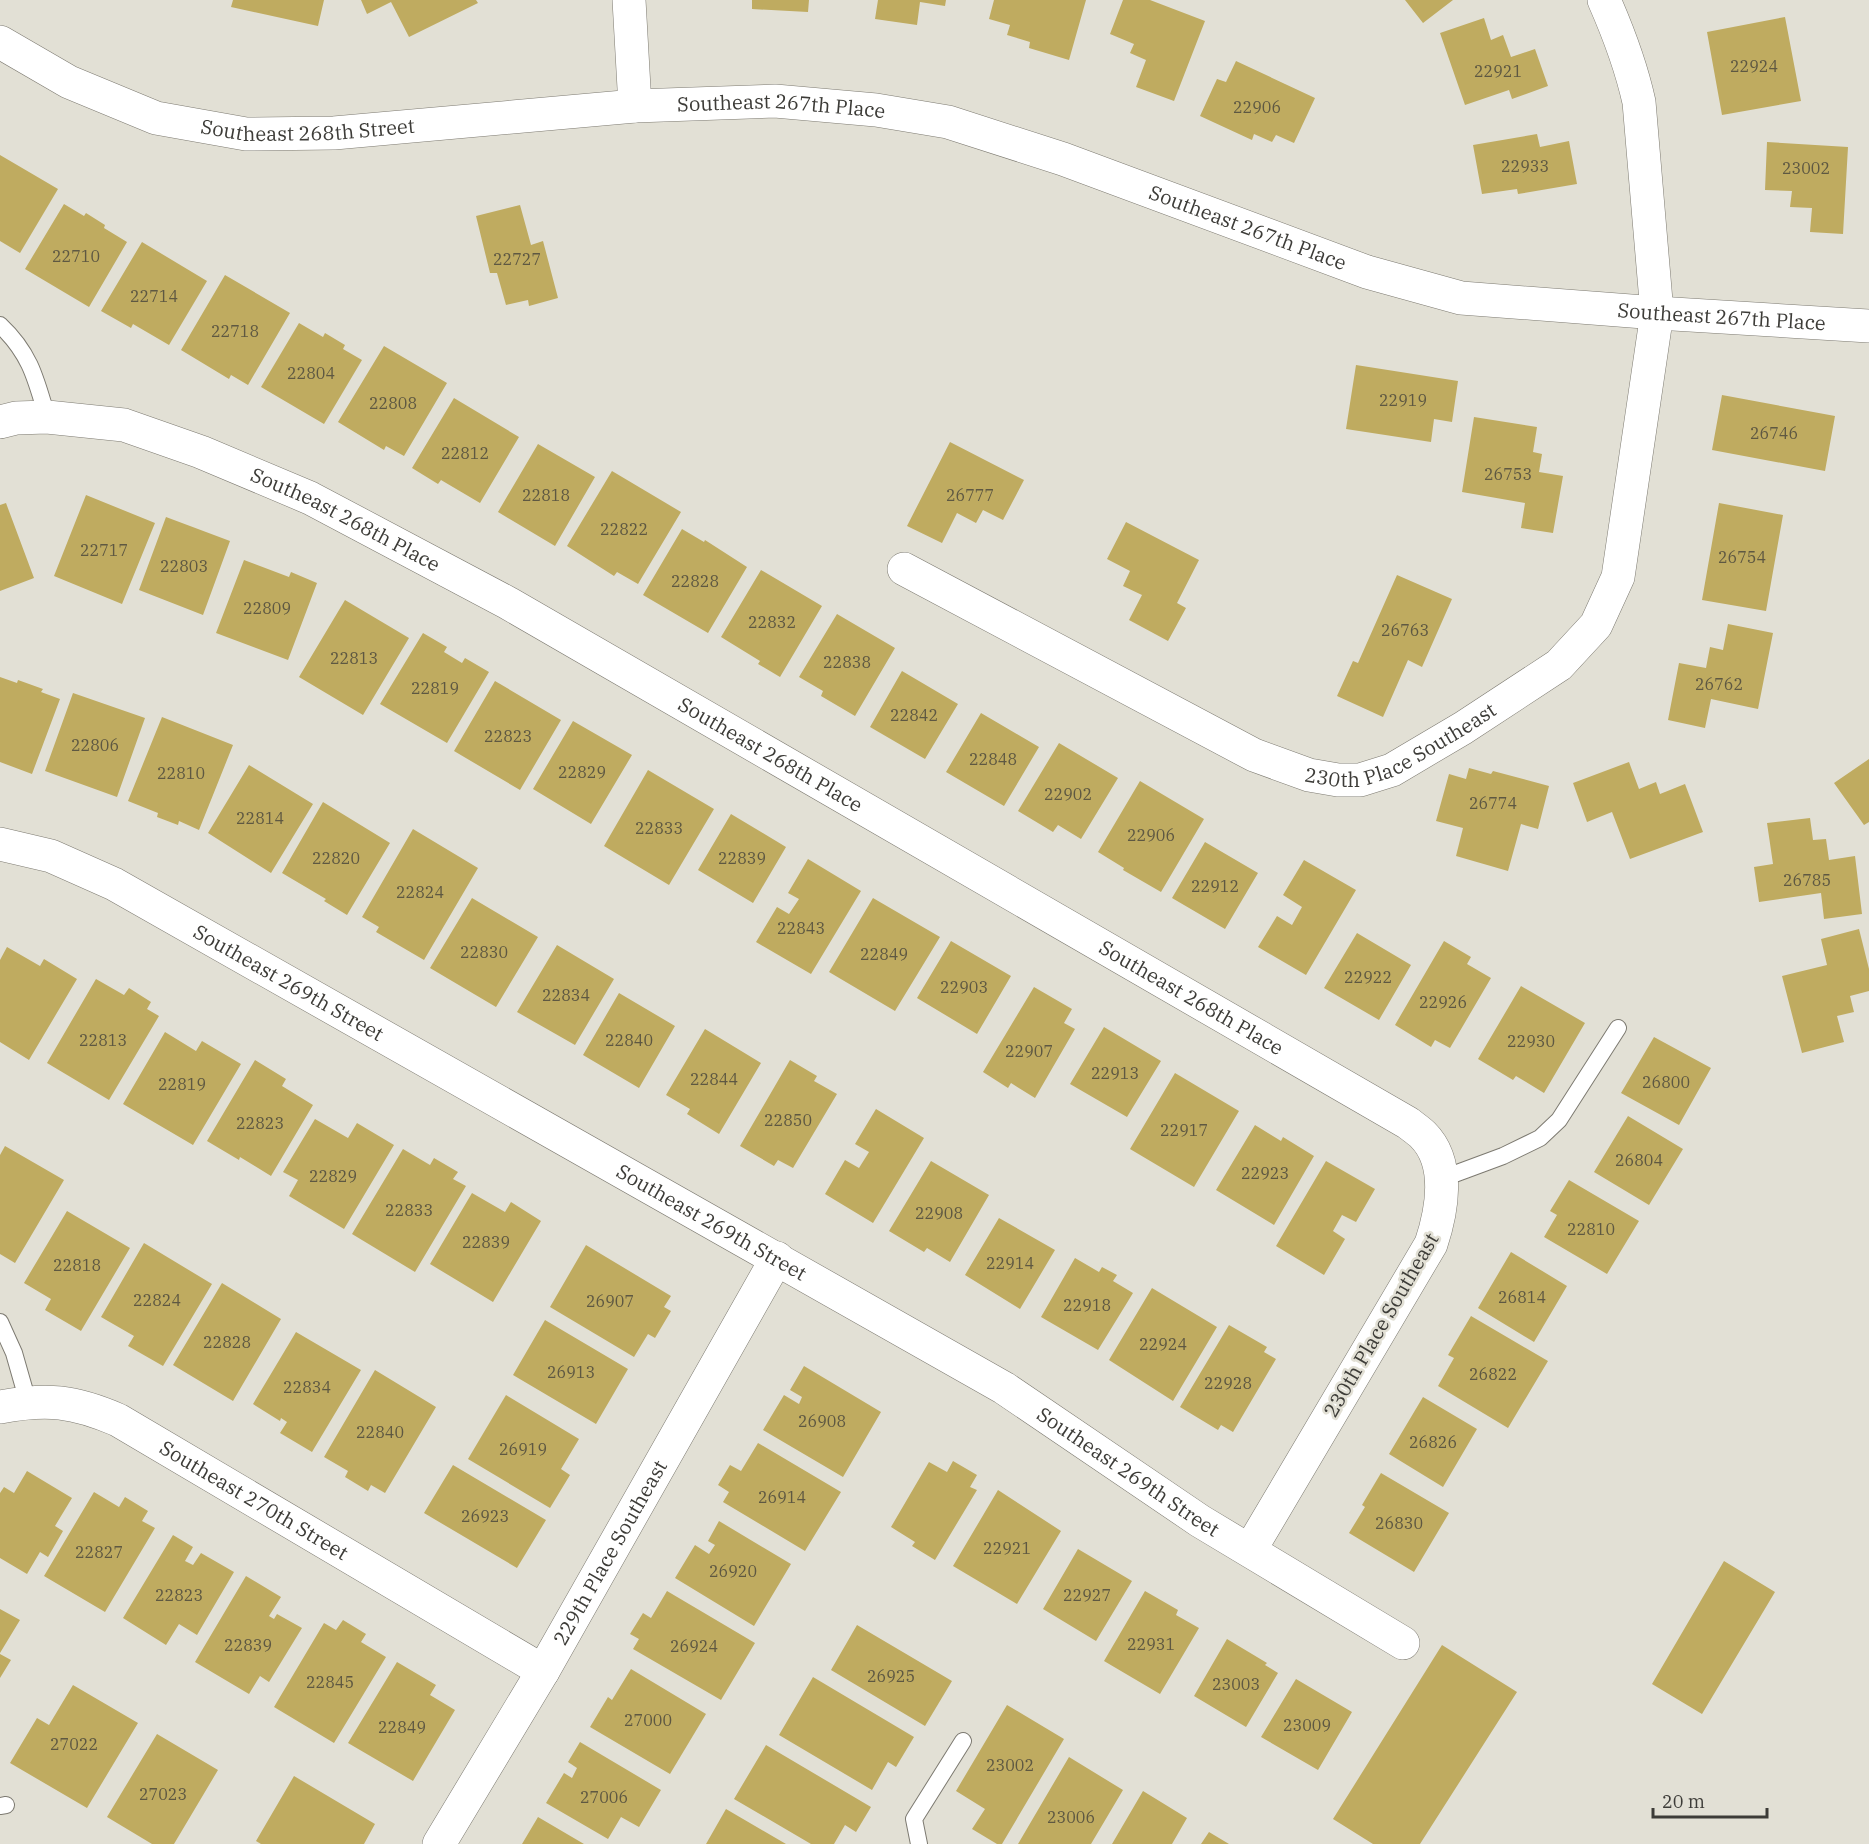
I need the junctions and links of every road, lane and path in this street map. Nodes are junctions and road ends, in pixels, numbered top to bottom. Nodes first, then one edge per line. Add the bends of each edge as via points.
1 (629, 0) edge
2 (1604, 0) edge
3 (0, 42) edge
4 (635, 106) junction
5 (1657, 314) junction
6 (0, 325) edge
7 (1869, 326) edge
8 (47, 417) junction
9 (0, 422) edge
10 (904, 569) dead end
11 (0, 844) edge
12 (1618, 1028) dead end
13 (1441, 1179) junction
14 (777, 1258) junction
15 (0, 1322) edge
16 (14, 1405) edge
17 (1250, 1550) junction
18 (1403, 1642) dead end
19 (543, 1671) junction
20 (963, 1741) dead end
21 (439, 1844) edge
22 (919, 1844) edge

1 - 4 street
2 - 5 street, 230th Place Southeast via 1631,68 1639,102
3 - 4 street, Southeast 268th Street via 69,82 156,118 246,134 334,133
4 - 5 street, Southeast 267th Place via 775,101 876,110 948,122 1063,159 1367,272 1461,298
5 - 7 street, Southeast 267th Place
5 - 10 street, 230th Place Southeast via 1618,577 1596,625 1559,664 1392,770 1360,780 1338,780 1309,775 1254,755
6 - 8 lane via 32,367
8 - 9 street, Southeast 268th Place
8 - 13 street, Southeast 268th Place via 124,425 201,452 310,498 508,603 1408,1123 1424,1136 1436,1157
11 - 14 street, Southeast 269th Street via 51,856 114,884
12 - 13 lane via 1559,1120 1540,1138
13 - 17 street, 230th Place Southeast via 1443,1196 1431,1244
14 - 17 street, Southeast 269th Street via 1004,1388 1200,1521
14 - 19 street, 229th Place Southeast
15 - 16 lane, Southeast 270th Street via 14,1353
16 - 19 street, Southeast 270th Street via 69,1403 118,1420
17 - 18 street, Southeast 269th Street
19 - 21 street, 229th Place Southeast
20 - 22 lane via 914,1819

